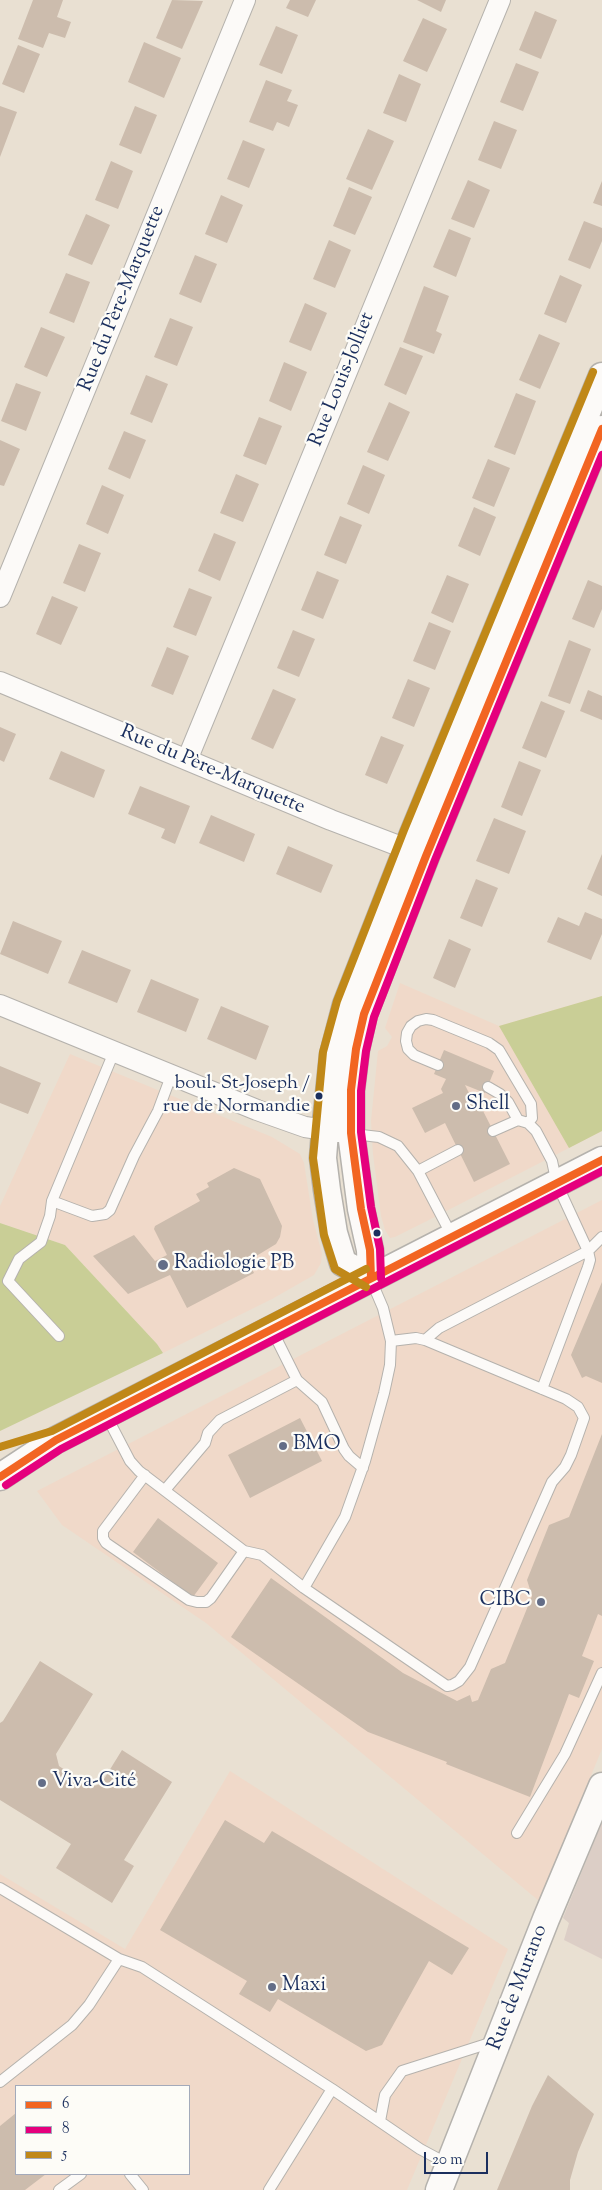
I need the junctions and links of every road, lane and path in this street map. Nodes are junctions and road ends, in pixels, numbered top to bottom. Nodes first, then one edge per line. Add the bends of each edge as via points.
1 (245, 0) edge
2 (500, 0) edge
3 (602, 376) edge
4 (602, 429) edge
5 (0, 598) edge
6 (0, 682) edge
7 (186, 760) junction
8 (417, 853) junction
9 (0, 1006) edge
10 (114, 1052) junction
11 (438, 1065) dead end
12 (171, 1076) junction
13 (488, 1087) dead end
14 (523, 1122) junction
15 (325, 1131) junction
16 (493, 1131) dead end
17 (351, 1133) junction
18 (458, 1150) dead end
19 (602, 1160) edge
20 (418, 1172) junction
21 (556, 1184) junction
22 (52, 1201) junction
23 (453, 1237) junction
24 (602, 1237) edge
25 (588, 1251) junction
26 (371, 1278) junction
27 (272, 1330) junction
28 (59, 1336) dead end
29 (424, 1340) junction
30 (392, 1341) junction
31 (298, 1380) junction
32 (542, 1389) junction
33 (106, 1414) junction
34 (56, 1440) junction
35 (0, 1458) edge
36 (363, 1468) junction
37 (145, 1475) junction
38 (0, 1477) edge
39 (165, 1490) junction
40 (244, 1552) junction
41 (304, 1588) junction
42 (602, 1673) edge
43 (602, 1786) edge
44 (517, 1833) dead end
45 (0, 1888) edge
46 (119, 1959) junction
47 (499, 2040) junction
48 (0, 2082) edge
49 (332, 2089) junction
50 (380, 2121) junction
51 (449, 2164) junction
52 (80, 2175) edge
53 (131, 2175) edge
54 (59, 2190) edge
55 (143, 2190) edge
56 (268, 2190) edge
57 (439, 2190) edge

1 - 5 street, Rue du Père-Marquette
2 - 7 street, Rue Louis-Jolliet
3 - 8 street
4 - 8 street
6 - 7 street, Rue du Père-Marquette
7 - 8 street, Rue du Père-Marquette
8 - 15 street via 344,1014 333,1055
8 - 17 street via 364,1014 351,1090
9 - 10 street
10 - 12 street
10 - 22 lane
11 - 14 lane via 408,1049 407,1033 418,1021 433,1020 499,1050 531,1104 532,1118
12 - 15 street via 297,1124
12 - 22 lane via 158,1111 110,1210 92,1216
13 - 14 lane via 508,1102
14 - 16 lane
14 - 21 lane via 540,1138 552,1161
15 - 17 street
15 - 26 street via 323,1158 339,1248 344,1263
17 - 20 lane via 388,1140 398,1146
17 - 26 street via 370,1250
18 - 20 lane
19 - 21 street
20 - 23 lane
21 - 23 street
21 - 25 lane
22 - 28 lane via 40,1242 23,1254 8,1281
23 - 26 street
24 - 25 lane
25 - 29 lane via 439,1328
25 - 32 lane via 588,1267
26 - 27 street
26 - 30 lane
27 - 31 lane
27 - 33 street
29 - 30 lane
29 - 32 lane
30 - 36 lane via 384,1393
31 - 36 lane via 322,1402 344,1449
31 - 39 lane via 220,1420
32 - 41 lane via 578,1407 583,1424 565,1466 552,1482 470,1667 459,1681 447,1686
33 - 34 street
33 - 37 lane via 130,1461
34 - 35 street
34 - 38 street
36 - 41 lane via 345,1517
37 - 39 lane
37 - 40 lane via 103,1530 106,1543 189,1600 201,1602 211,1598
39 - 40 lane
40 - 41 lane via 262,1555
42 - 44 lane via 565,1754
43 - 47 street, Rue de Murano
45 - 46 lane
46 - 48 lane via 76,2020
46 - 49 lane via 142,1967
47 - 50 lane via 402,2071 385,2095
47 - 51 street, Rue de Murano
49 - 50 lane
49 - 56 lane
50 - 51 lane via 420,2149
51 - 57 street, Rue de Murano
52 - 54 lane
53 - 55 lane

